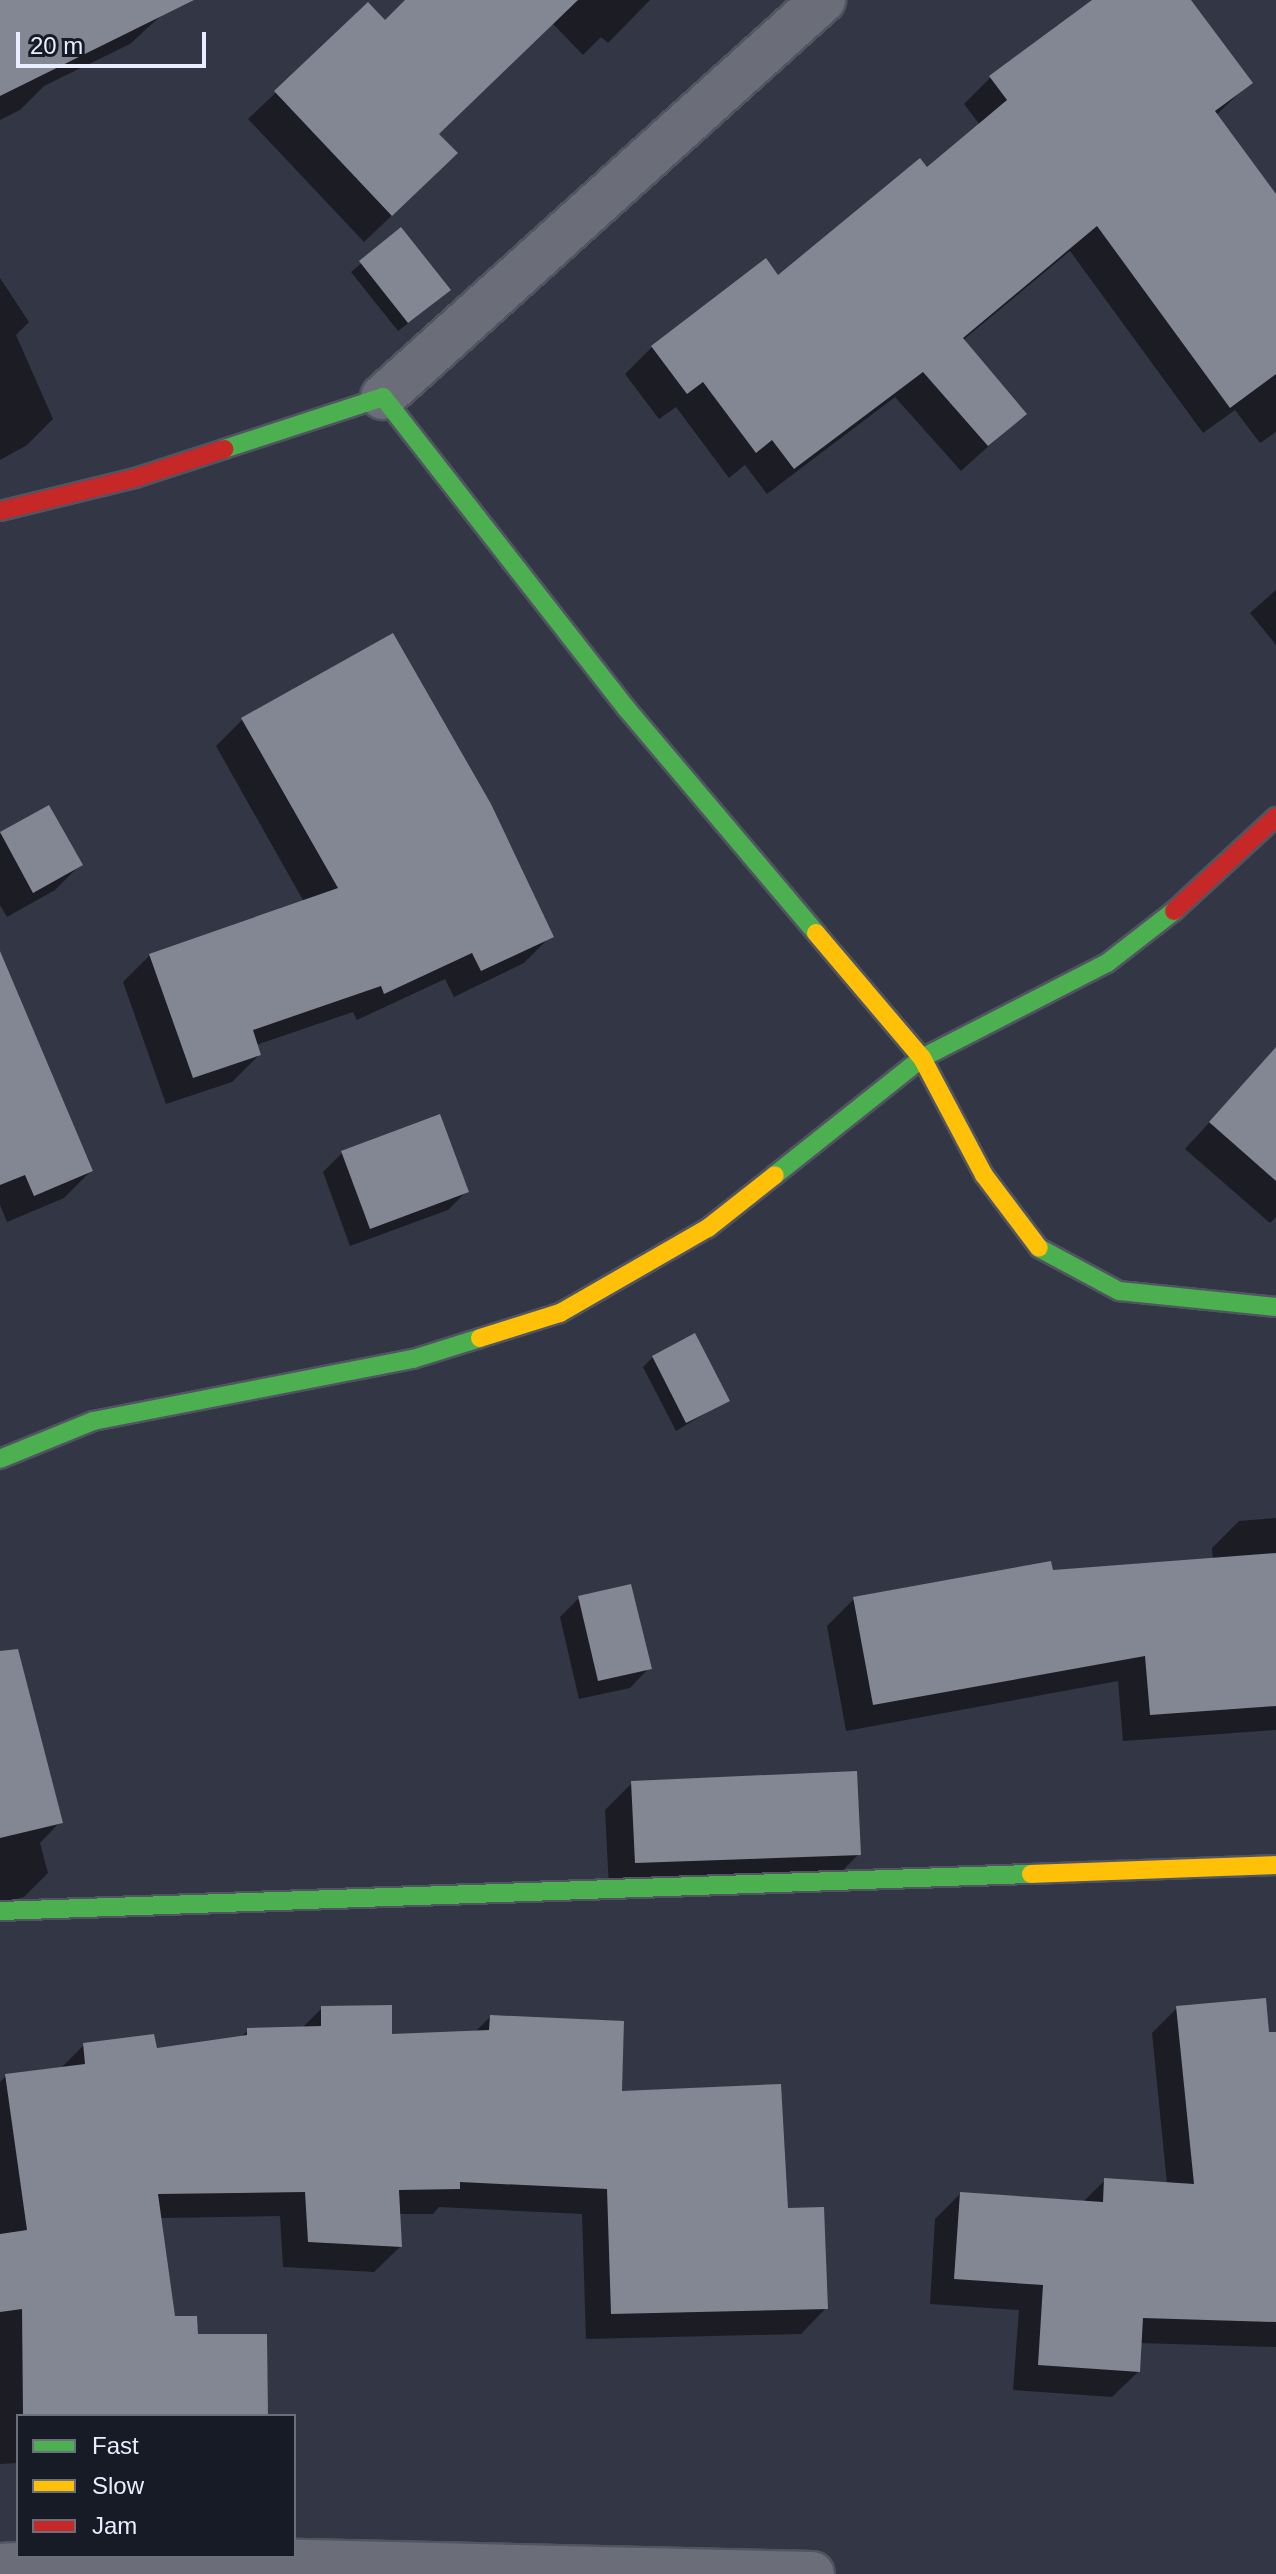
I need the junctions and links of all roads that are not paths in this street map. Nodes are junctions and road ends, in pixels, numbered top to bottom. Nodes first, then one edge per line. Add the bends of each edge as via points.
1 (823, 0) edge
2 (383, 397) junction
3 (0, 511) edge
4 (1276, 817) edge
5 (922, 1058) junction
6 (1276, 1307) edge
7 (0, 1459) edge
8 (1276, 1865) edge
9 (0, 1911) edge
10 (0, 2566) edge
11 (812, 2574) edge

1 - 2 street
2 - 3 street via 135,478
2 - 5 street via 626,708
4 - 5 street via 1196,895 1107,963
5 - 6 street via 984,1175 1043,1254 1119,1291
5 - 7 street via 708,1228 560,1313 413,1359 93,1421
8 - 9 street
10 - 11 street via 135,2558

